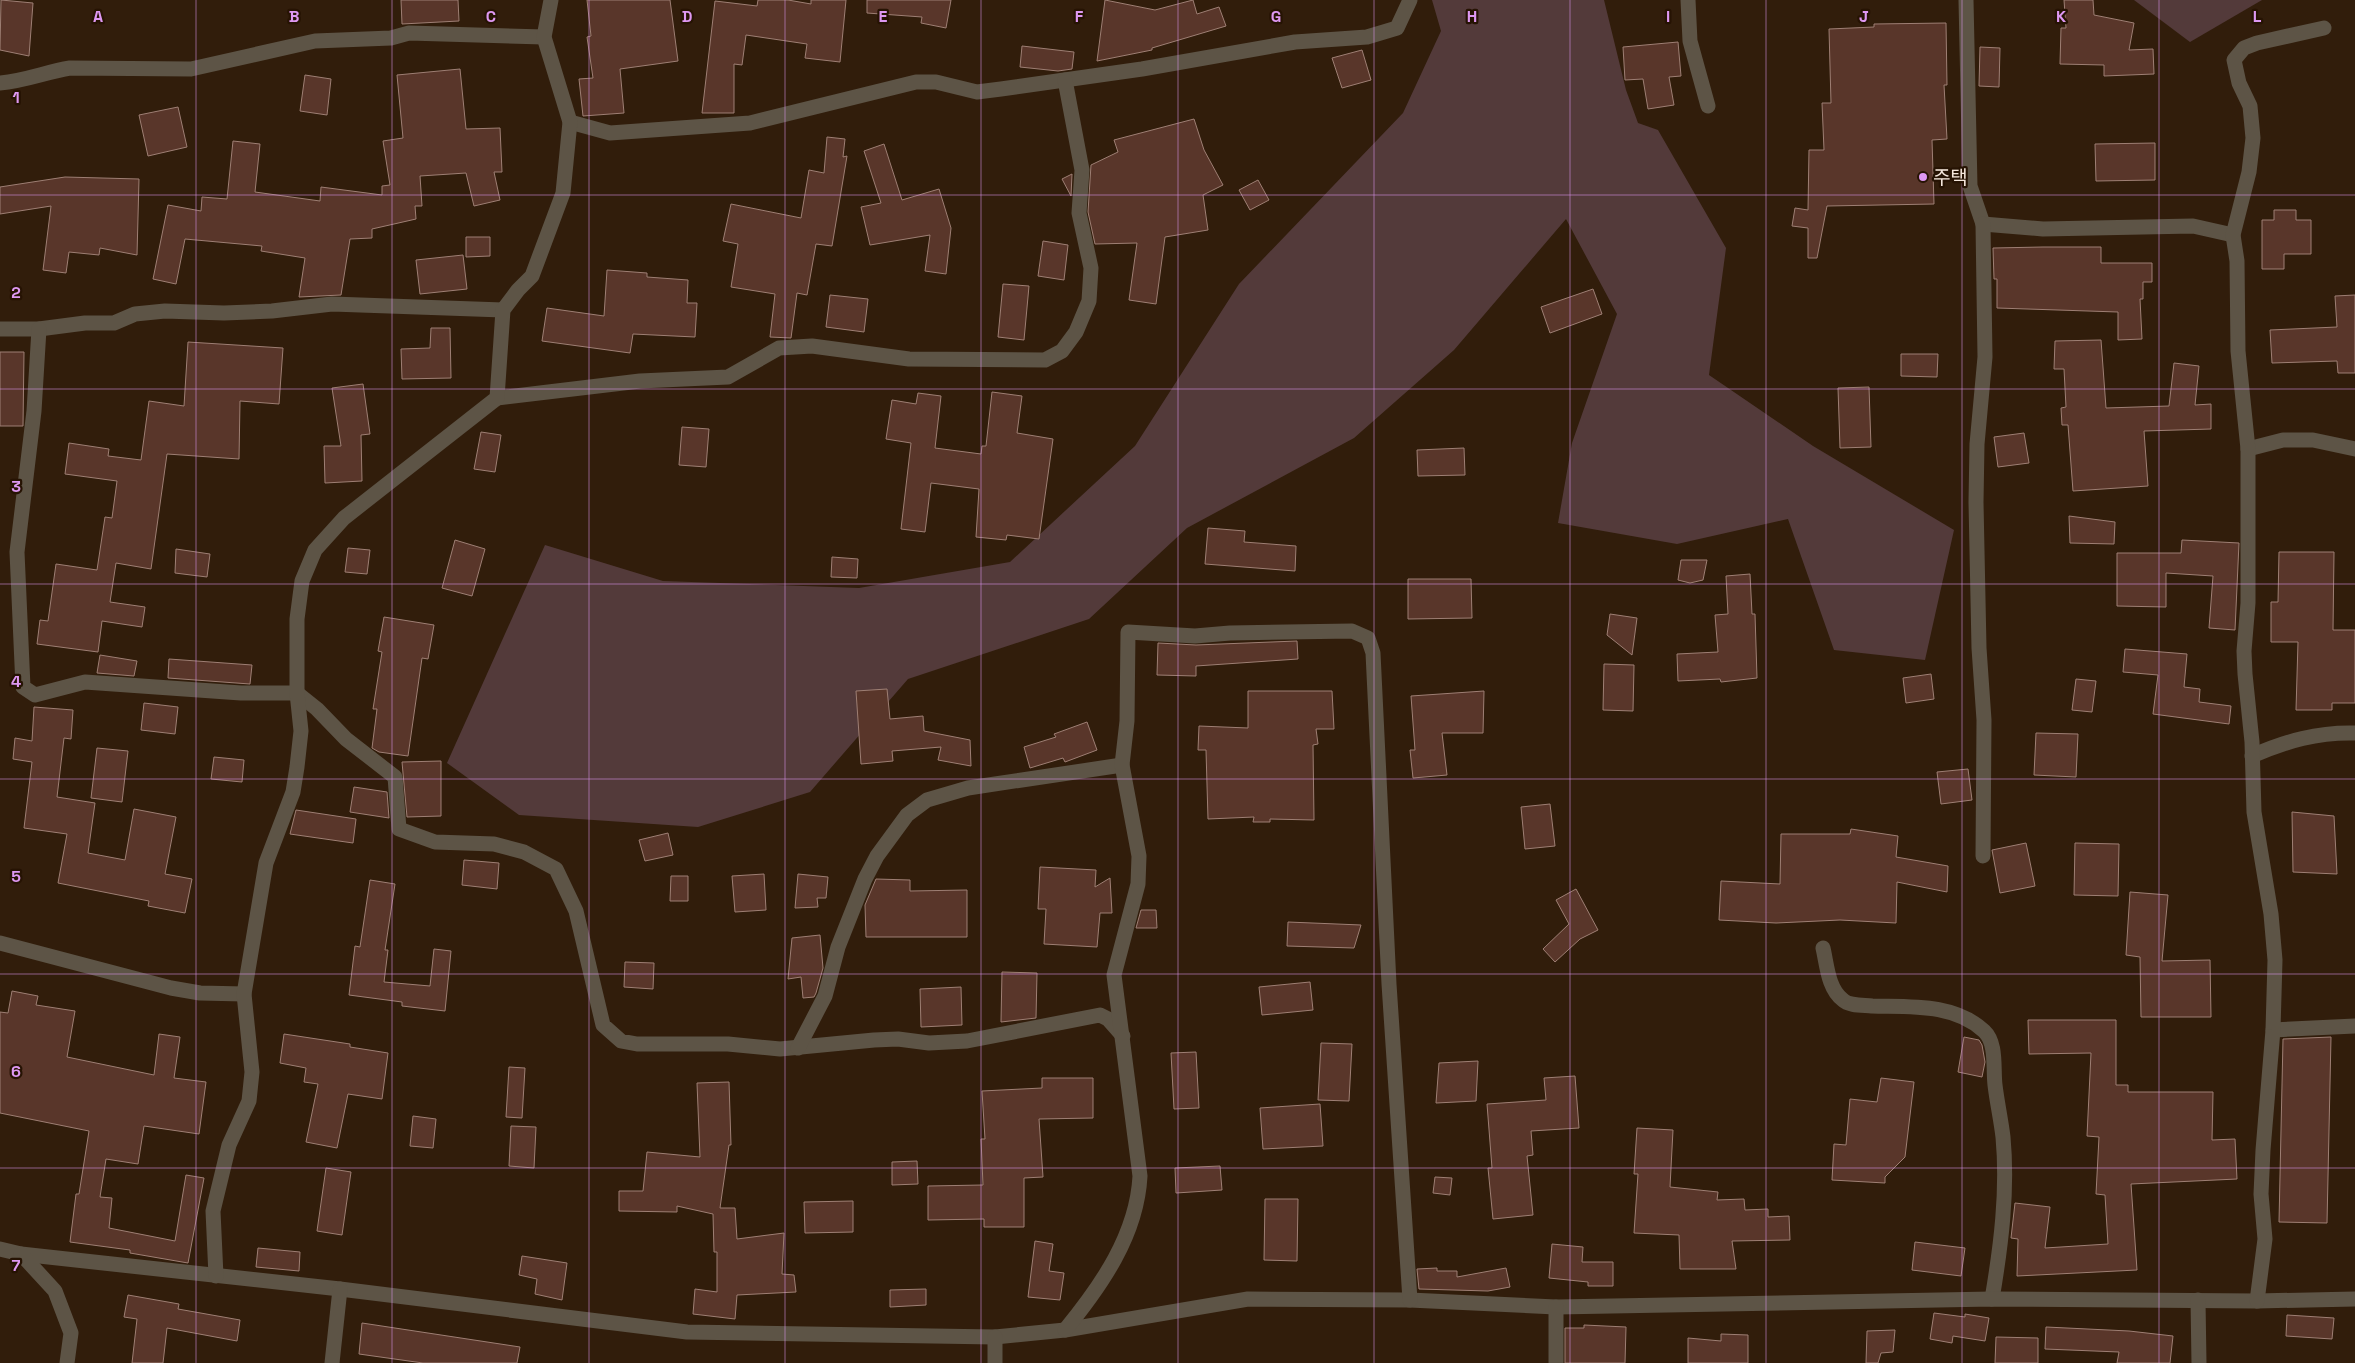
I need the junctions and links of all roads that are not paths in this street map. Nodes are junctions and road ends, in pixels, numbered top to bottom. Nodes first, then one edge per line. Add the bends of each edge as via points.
1 (551, 0) edge
2 (1410, 0) edge
3 (1688, 0) edge
4 (1966, 0) edge
5 (2324, 28) dead end
6 (544, 36) junction
7 (1065, 80) junction
8 (0, 83) edge
9 (1708, 106) dead end
10 (570, 122) junction
11 (1983, 224) junction
12 (2233, 235) junction
13 (503, 310) junction
14 (0, 329) edge
15 (39, 329) junction
16 (497, 398) junction
17 (2248, 448) junction
18 (2355, 449) edge
19 (297, 693) junction
20 (2355, 733) edge
21 (2252, 756) junction
22 (1122, 765) junction
23 (1982, 856) dead end
24 (0, 943) edge
25 (1823, 948) dead end
26 (244, 994) junction
27 (2355, 1026) edge
28 (2273, 1030) junction
29 (1122, 1036) junction
30 (798, 1048) junction
31 (0, 1249) edge
32 (21, 1254) junction
33 (216, 1276) junction
34 (340, 1289) junction
35 (1992, 1299) junction
36 (2355, 1299) edge
37 (1410, 1300) junction
38 (2198, 1300) junction
39 (2257, 1301) junction
40 (1556, 1307) junction
41 (1064, 1330) junction
42 (995, 1337) junction
43 (66, 1363) edge
44 (332, 1363) edge
45 (995, 1363) edge
46 (1556, 1363) edge
47 (2200, 1363) edge

1 - 6 street
2 - 7 street via 1397,28 1367,37 1295,42
3 - 9 street via 1690,41
4 - 11 street via 1970,186
5 - 12 street via 2257,42 2244,48 2234,60 2239,83 2250,106 2253,138 2249,172
6 - 8 street via 409,34 375,39 345,38 315,41 191,69 70,68 54,70 33,79
6 - 10 street
7 - 10 street via 977,92 936,82 916,82 750,123 644,132 610,133
7 - 16 street via 1082,170 1079,213 1091,268 1089,301 1076,332 1062,351 1045,360 919,359 812,346 779,348 728,377 640,381
10 - 13 street via 563,193 556,216 532,276
11 - 12 street via 2043,229 2193,226
11 - 23 street via 1985,357 1977,444 1976,502 1984,720
12 - 17 street via 2237,261 2238,351
13 - 15 street via 357,304 224,313 164,311 135,314 114,323
13 - 16 street
14 - 15 street
15 - 19 street via 34,411 17,552 23,687 35,695 85,682 241,694
16 - 19 street via 344,518 315,550 302,581 297,619
17 - 18 street via 2283,440 2312,440
17 - 21 street via 2248,603 2244,651
19 - 26 street via 301,731 293,792 266,863
19 - 30 street via 346,739 395,777 399,829 435,842 501,846 524,852 556,869 576,911 604,1025 621,1041
20 - 21 street via 2284,742
21 - 28 street via 2254,812 2271,914 2275,960
22 - 29 street via 1139,856 1138,884 1114,976
22 - 30 street via 968,788 927,800 907,815 877,856 865,879 838,947 825,996
22 - 37 street via 1127,721 1128,632 1195,636 1352,631 1368,638 1373,653 1389,984
24 - 26 street via 171,988 200,993
25 - 35 street via 1831,985 1843,1001 1860,1005 1938,1009 1968,1020 1985,1032 1992,1046 2003,1137 2004,1193 2001,1245
26 - 33 street via 252,1072 249,1101 229,1145 213,1211
27 - 28 street
28 - 39 street via 2262,1167 2265,1238
29 - 30 street via 1108,1019 1100,1015 967,1041 874,1040
29 - 41 street via 1140,1176 1139,1199 1113,1263 1093,1295
31 - 32 street
32 - 33 street
32 - 43 street via 55,1291 71,1333
33 - 34 street
34 - 42 street via 687,1332
34 - 44 street
35 - 38 street
35 - 40 street
36 - 39 street
37 - 40 street
37 - 41 street via 1248,1299
38 - 39 street
38 - 47 street
40 - 46 street
41 - 42 street
42 - 45 street

